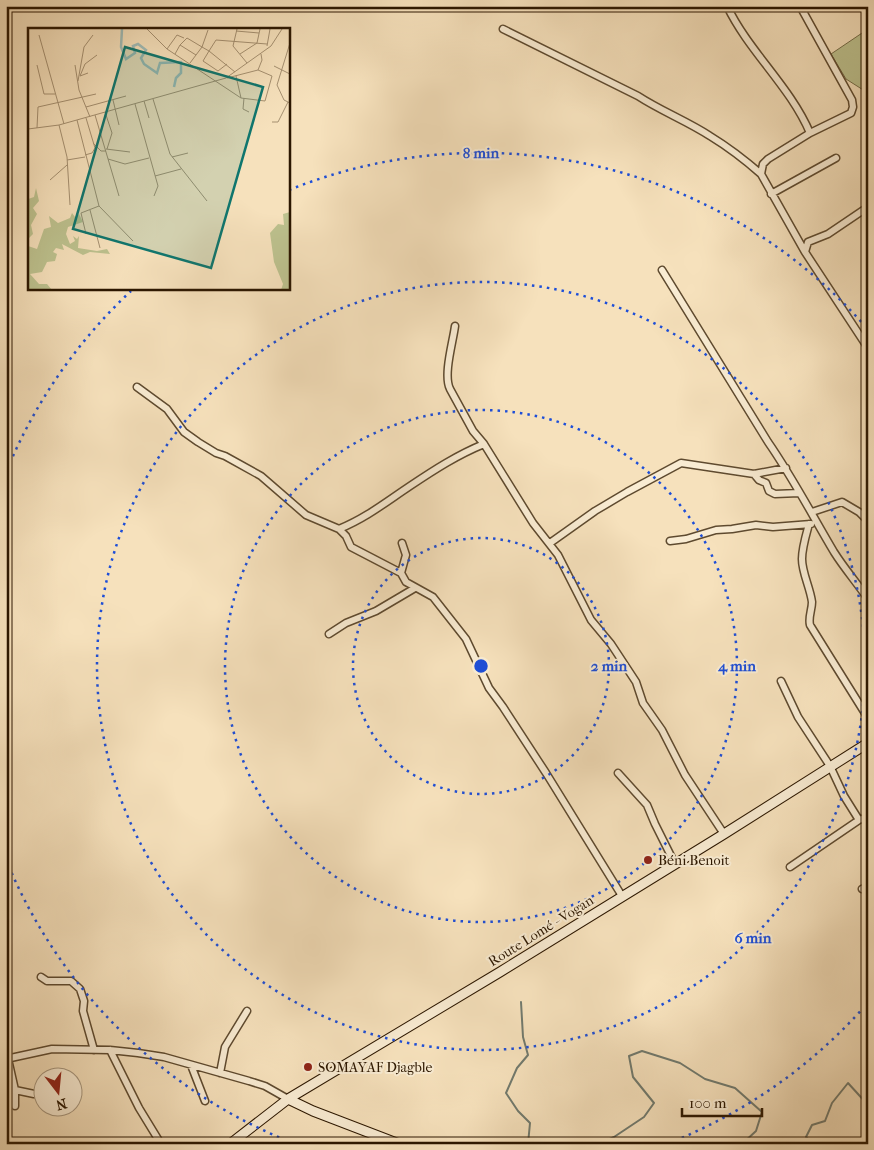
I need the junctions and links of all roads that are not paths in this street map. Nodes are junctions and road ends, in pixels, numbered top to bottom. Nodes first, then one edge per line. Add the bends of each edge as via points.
1 (727, 6) edge
2 (800, 6) edge
3 (503, 29) dead end
4 (810, 134) junction
5 (836, 158) dead end
6 (761, 174) junction
7 (771, 194) junction
8 (864, 209) dead end
9 (805, 252) junction
10 (662, 270) dead end
11 (455, 326) dead end
12 (868, 348) edge
13 (137, 386) dead end
14 (484, 444) junction
15 (786, 468) junction
16 (754, 474) junction
17 (798, 493) junction
18 (812, 512) junction
19 (816, 521) junction
20 (868, 521) edge
21 (809, 524) junction
22 (339, 528) junction
23 (670, 541) dead end
24 (550, 543) junction
25 (402, 544) dead end
26 (401, 573) junction
27 (415, 588) junction
28 (868, 599) edge
29 (329, 634) dead end
30 (781, 681) dead end
31 (868, 718) edge
32 (868, 743) edge
33 (830, 766) junction
34 (618, 773) dead end
35 (867, 818) edge
36 (859, 820) junction
37 (724, 834) junction
38 (675, 864) junction
39 (790, 867) dead end
40 (622, 896) junction
41 (41, 977) dead end
42 (247, 1011) dead end
43 (94, 1050) junction
44 (110, 1050) junction
45 (7, 1059) edge
46 (191, 1065) junction
47 (220, 1073) junction
48 (15, 1090) junction
49 (32, 1094) edge
50 (288, 1099) junction
51 (205, 1101) dead end
52 (15, 1106) dead end
53 (233, 1141) edge
54 (161, 1144) edge
55 (225, 1144) edge
56 (399, 1144) edge

1 - 4 street via 803,116
2 - 4 street via 853,107 851,113
3 - 6 street via 704,132
4 - 6 street via 768,159
5 - 7 street
6 - 7 street
7 - 9 street
8 - 9 street via 828,234 808,242
9 - 12 street
10 - 15 street
11 - 14 street via 448,386
13 - 22 street via 167,409 184,432 198,442 261,476 306,515
14 - 22 street via 445,463 356,522
14 - 24 street via 533,523
15 - 16 street
15 - 17 street
16 - 17 street via 775,494
16 - 24 street via 681,463 595,511
17 - 18 street
18 - 19 street
18 - 20 street via 842,502
19 - 21 street
19 - 28 street
21 - 23 street via 756,525
21 - 31 street via 802,560 811,595 810,625
22 - 26 street via 351,547
24 - 37 street via 591,620 636,682 643,703
25 - 26 street via 406,555
26 - 27 street
27 - 29 street via 346,622
27 - 40 street via 433,597 466,639 489,688
30 - 33 street via 798,716
32 - 33 main road, Route Lomé - Vogan
33 - 36 street
33 - 37 main road, Route Lomé - Vogan
34 - 38 street via 647,805
35 - 36 street
36 - 39 street
37 - 38 main road, Route Lomé - Vogan
38 - 40 main road, Route Lomé - Vogan
40 - 50 main road, Route Lomé - Vogan
41 - 43 street via 71,982 80,989
42 - 47 street via 225,1047
43 - 44 street
43 - 45 street via 52,1049
44 - 46 street via 164,1057
44 - 54 street
45 - 48 street
46 - 47 street
46 - 51 street
47 - 50 street via 265,1086
48 - 49 street
48 - 52 street
50 - 53 main road, Route Lomé - Vogan
50 - 56 main road
53 - 55 street

